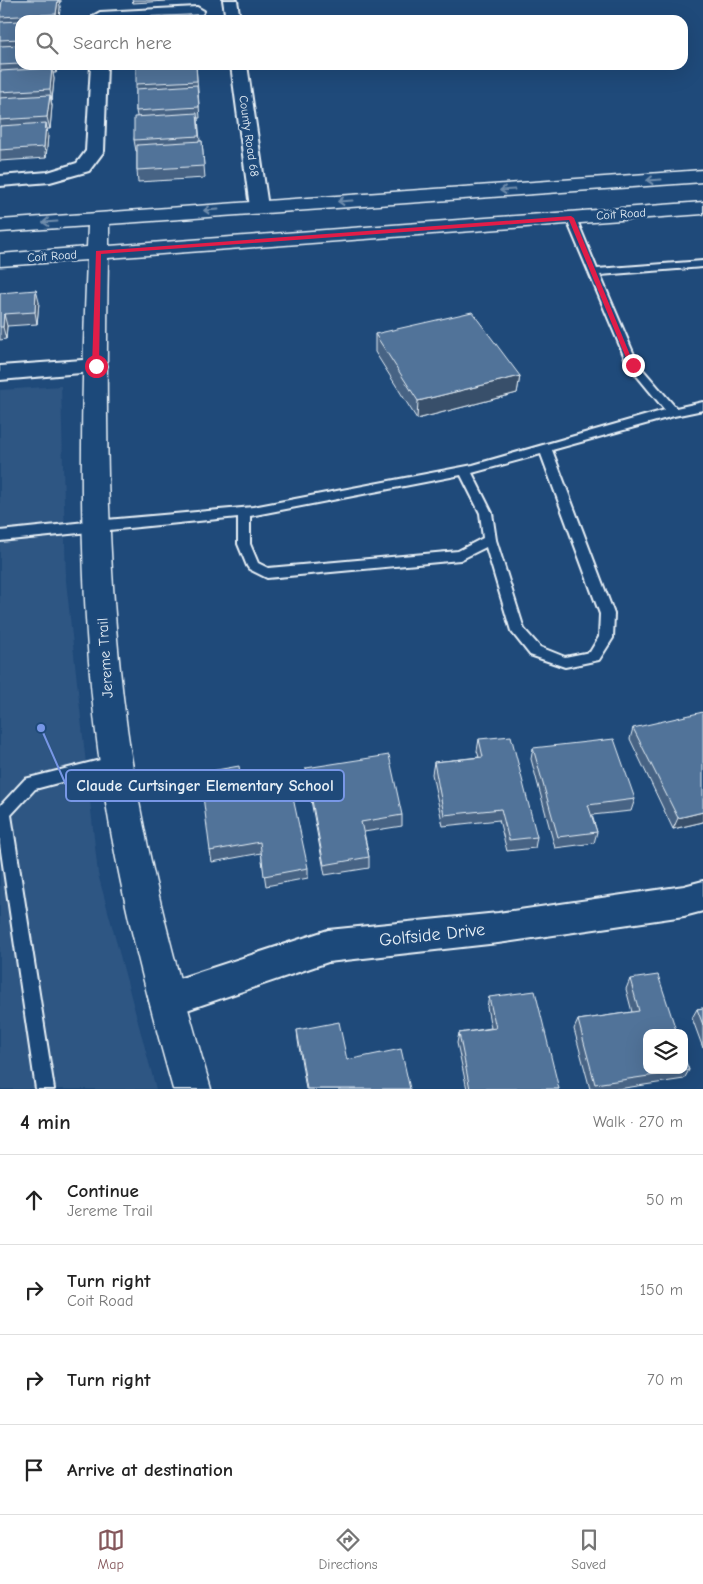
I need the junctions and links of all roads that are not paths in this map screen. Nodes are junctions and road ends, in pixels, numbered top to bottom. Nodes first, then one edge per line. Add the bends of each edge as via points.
1 (101, 0) edge
2 (230, 0) edge
3 (197, 11) dead end
4 (100, 15) edge
5 (142, 15) edge
6 (232, 15) edge
7 (98, 70) edge
8 (240, 70) edge
9 (703, 176) edge
10 (0, 181) edge
11 (556, 187) junction
12 (259, 207) junction
13 (703, 208) edge
14 (571, 218) junction
15 (99, 219) junction
16 (0, 226) edge
17 (98, 253) junction
18 (0, 260) edge
19 (703, 264) edge
20 (594, 272) junction
21 (96, 366) junction
22 (0, 373) edge
23 (703, 406) edge
24 (673, 412) junction
25 (545, 448) junction
26 (465, 471) junction
27 (244, 512) junction
28 (95, 525) junction
29 (0, 536) edge
30 (490, 540) junction
31 (116, 762) junction
32 (703, 896) edge
33 (166, 1000) junction
34 (45, 1089) edge
35 (192, 1089) edge

1 - 4 street
2 - 6 street
3 - 5 street
7 - 10 street via 96,151 81,168 50,177
8 - 12 street, County Road 68
9 -> 11 main road
11 -> 12 main road
11 - 14 main road
12 -> 15 main road
13 - 14 main road, Coit Road
14 - 17 main road, Coit Road
14 - 20 lane
15 -> 16 main road
15 - 17 main road, Jereme Trail
17 - 18 main road, Coit Road
17 - 21 main road, Jereme Trail
19 - 20 lane
20 - 24 lane via 633,365
21 - 22 street
21 - 28 main road, Jereme Trail
23 - 24 lane
24 - 25 lane
25 - 26 lane
25 - 30 lane via 606,614 606,638 594,656 566,662 535,651 518,631
26 - 27 lane
26 - 30 lane via 486,513
27 - 28 lane
27 - 30 lane via 244,544 253,566 267,573 460,556
28 - 29 lane
28 - 31 main road, Jereme Trail via 104,660
31 - 33 main road, Jereme Trail via 128,832
31 - 34 lane via 30,784 3,813
32 - 33 street, Golfside Drive via 498,928 328,946
33 - 35 main road, Jereme Trail

